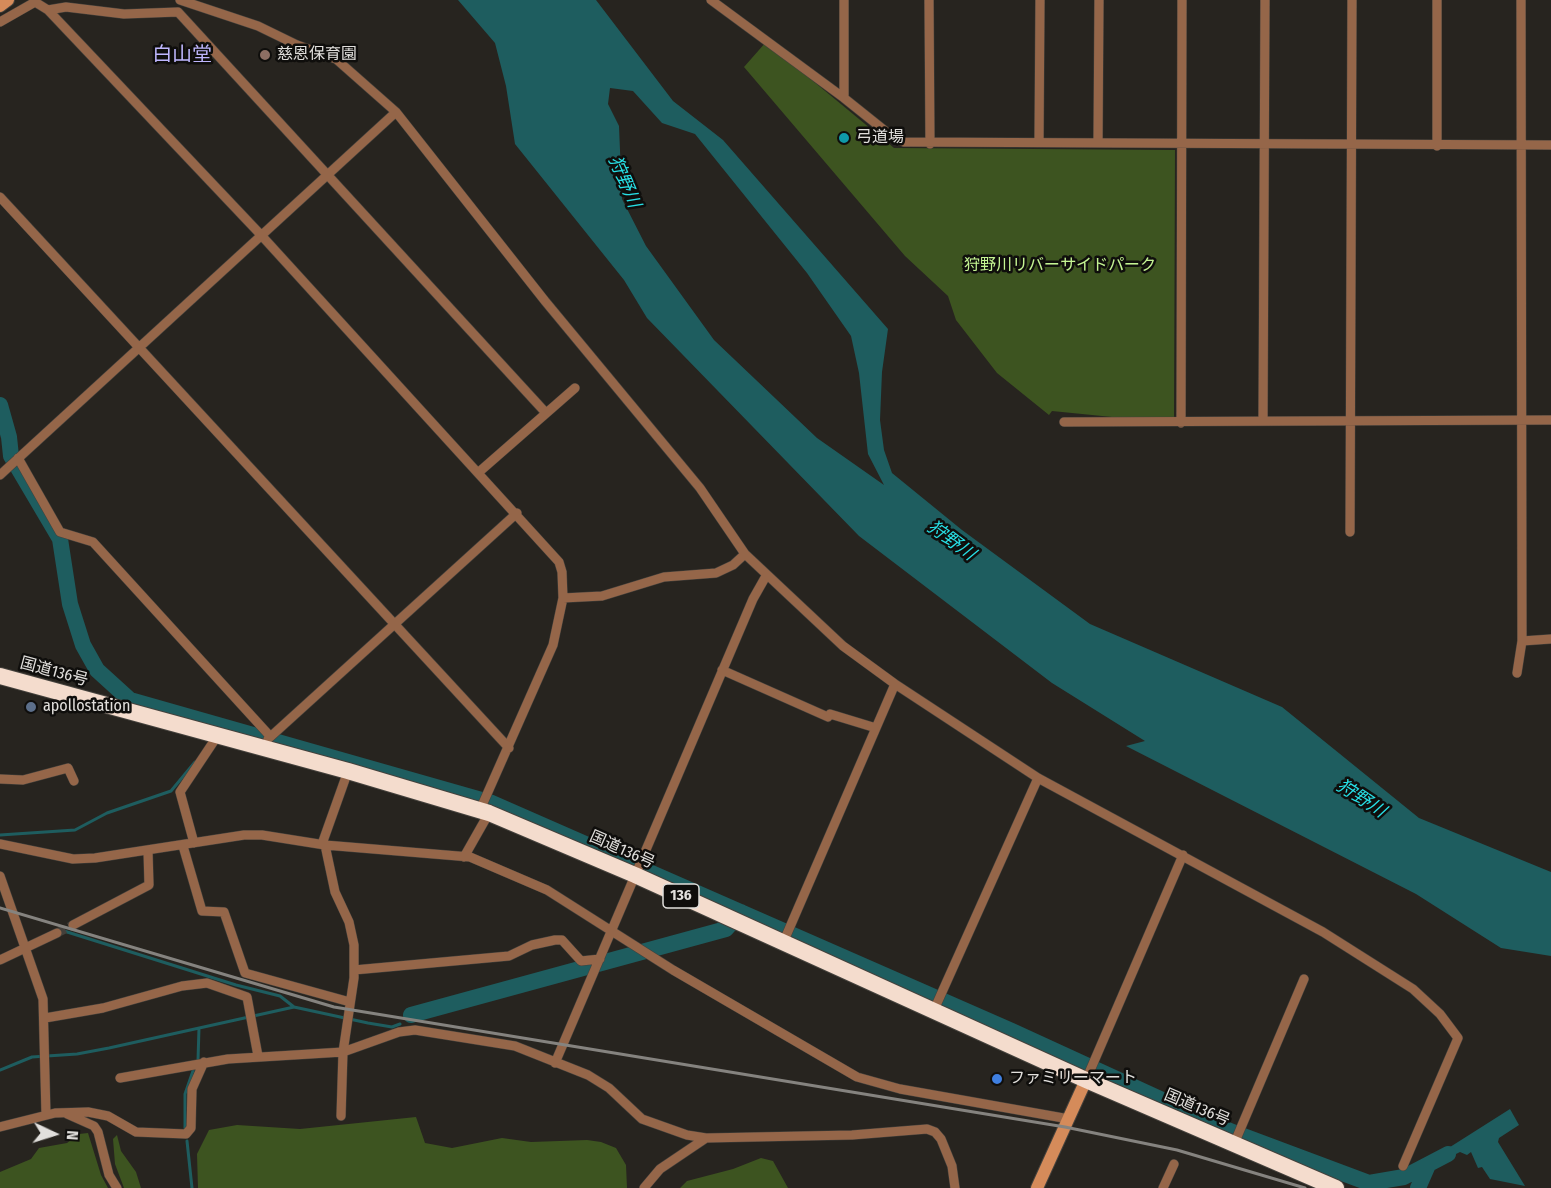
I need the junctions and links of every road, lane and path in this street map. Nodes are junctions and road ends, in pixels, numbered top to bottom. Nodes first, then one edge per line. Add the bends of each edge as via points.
1 (9, 0) edge
2 (180, 0) edge
3 (711, 0) edge
4 (844, 0) edge
5 (929, 0) edge
6 (1040, 0) edge
7 (1099, 0) edge
8 (1182, 0) edge
9 (1265, 0) edge
10 (1352, 0) edge
11 (1437, 0) edge
12 (1521, 0) edge
13 (0, 6) edge
14 (48, 10) junction
15 (0, 22) edge
16 (844, 98) junction
17 (396, 112) junction
18 (1039, 142) junction
19 (1098, 143) junction
20 (930, 144) junction
21 (1181, 144) junction
22 (1265, 144) junction
23 (1522, 145) junction
24 (1551, 145) edge
25 (1351, 146) junction
26 (1437, 146) junction
27 (327, 173) junction
28 (0, 197) edge
29 (261, 235) junction
30 (139, 347) junction
31 (575, 388) dead end
32 (546, 413) junction
33 (1521, 420) junction
34 (1551, 420) edge
35 (1263, 421) junction
36 (1350, 421) junction
37 (1064, 422) dead end
38 (1181, 423) junction
39 (18, 458) junction
40 (479, 472) junction
41 (0, 475) edge
42 (517, 513) junction
43 (1350, 532) dead end
44 (745, 554) junction
45 (766, 576) junction
46 (562, 598) junction
47 (392, 623) junction
48 (1551, 639) edge
49 (1522, 641) junction
50 (722, 670) junction
51 (1517, 673) dead end
52 (0, 676) edge
53 (895, 684) junction
54 (876, 728) junction
55 (218, 735) junction
56 (266, 741) junction
57 (509, 748) junction
58 (348, 771) junction
59 (1038, 778) junction
60 (0, 779) edge
61 (74, 781) dead end
62 (484, 812) junction
63 (194, 843) junction
64 (0, 844) edge
65 (324, 844) junction
66 (183, 846) junction
67 (148, 851) junction
68 (1183, 855) junction
69 (464, 857) junction
70 (635, 875) junction
71 (0, 876) edge
72 (73, 925) tunnel mouth
73 (612, 930) junction
74 (57, 933) tunnel mouth
75 (783, 943) junction
76 (26, 949) junction
77 (600, 958) junction
78 (0, 960) edge
79 (354, 970) junction
80 (1304, 979) dead end
81 (350, 1002) junction
82 (934, 1010) junction
83 (45, 1018) junction
84 (343, 1052) junction
85 (258, 1056) junction
86 (204, 1062) junction
87 (555, 1063) junction
88 (1090, 1071) junction
89 (120, 1078) dead end
90 (62, 1112) junction
91 (46, 1115) junction
92 (341, 1116) dead end
93 (1069, 1119) junction
94 (0, 1127) edge
95 (706, 1138) junction
96 (1234, 1144) junction
97 (1174, 1164) dead end
98 (1402, 1166) dead end
99 (117, 1188) edge
100 (644, 1188) edge
101 (956, 1188) edge
102 (1037, 1188) edge
103 (1163, 1188) edge
104 (1336, 1188) edge

1 - 13 street
2 - 17 street via 258,26 336,59
3 - 16 street
4 - 16 street
5 - 20 street
6 - 18 street
7 - 19 street
8 - 21 street
9 - 22 street
10 - 25 street
11 - 26 street
12 - 23 street
14 - 15 street via 35,2
14 - 27 street via 66,7 124,14 177,12
14 - 29 street
16 - 20 street via 897,139
17 - 27 street
17 - 44 street via 545,302 700,488
18 - 19 street
18 - 20 street
19 - 21 street
21 - 22 street
21 - 38 street
22 - 25 street
22 - 35 street
23 - 24 street
23 - 26 street
23 - 33 street
25 - 26 street
25 - 36 street
27 - 29 street
27 - 32 street
28 - 30 street
29 - 30 street
29 - 40 street
30 - 39 street
30 - 47 street
31 - 32 street
32 - 40 street
33 - 34 street
33 - 36 street
33 - 49 street
35 - 36 street
35 - 38 street
36 - 43 street
37 - 38 street
39 - 41 street
39 - 56 street via 60,532 93,542
40 - 42 street
42 - 46 street via 559,562
42 - 47 street
44 - 45 street
44 - 46 street via 716,573 658,579 602,596
45 - 50 street
45 - 53 street via 843,646
46 - 57 street via 552,648
47 - 56 street
47 - 57 street
48 - 49 street
49 - 51 street
50 - 54 street via 828,717 830,714
50 - 70 street
52 - 55 highway, 国道136号 / 136
53 - 54 street
53 - 59 street
54 - 75 street
55 - 56 highway, 国道136号 / 136
55 - 63 street via 180,792
56 - 58 highway, 国道136号 / 136
57 - 62 street
58 - 62 highway, 国道136号 / 136
58 - 65 street
59 - 68 street
59 - 82 street
60 - 61 street via 23,780 68,768
62 - 69 street
62 - 70 highway, 国道136号 / 136
63 - 65 street via 262,835
63 - 66 street
64 - 67 street via 73,859
65 - 69 street
65 - 79 street via 334,892 352,933
66 - 67 street
66 - 81 street via 202,911 224,912 245,973
67 - 72 street via 149,885
68 - 88 street
68 - 98 street via 1323,932 1413,989 1458,1038
69 - 73 street via 547,890
70 - 73 street
70 - 75 highway, 国道136号 / 136
71 - 76 street
73 - 77 street
73 - 93 street via 857,1077 900,1089
74 - 76 street
75 - 82 highway, 国道136号 / 136
76 - 78 street
76 - 83 street via 43,999
77 - 79 street via 581,961 561,940 555,940 509,956
77 - 87 street
79 - 81 street
80 - 96 street
81 - 84 street
82 - 88 highway, 国道136号 / 136
83 - 85 street via 207,983 247,997
83 - 91 street
84 - 85 street
84 - 87 street via 415,1030 507,1044
84 - 92 street
85 - 86 street
86 - 89 street
86 - 90 street via 190,1095 191,1128 186,1134 139,1133 100,1113
87 - 95 street via 599,1081 642,1119
88 - 93 street
88 - 96 highway, 国道136号 / 136
90 - 91 street
90 - 99 street via 94,1126
91 - 94 street
93 - 102 street
95 - 100 street via 660,1170
95 - 101 street via 927,1129 941,1139
96 - 104 highway, 国道136号 / 136
97 - 103 street

